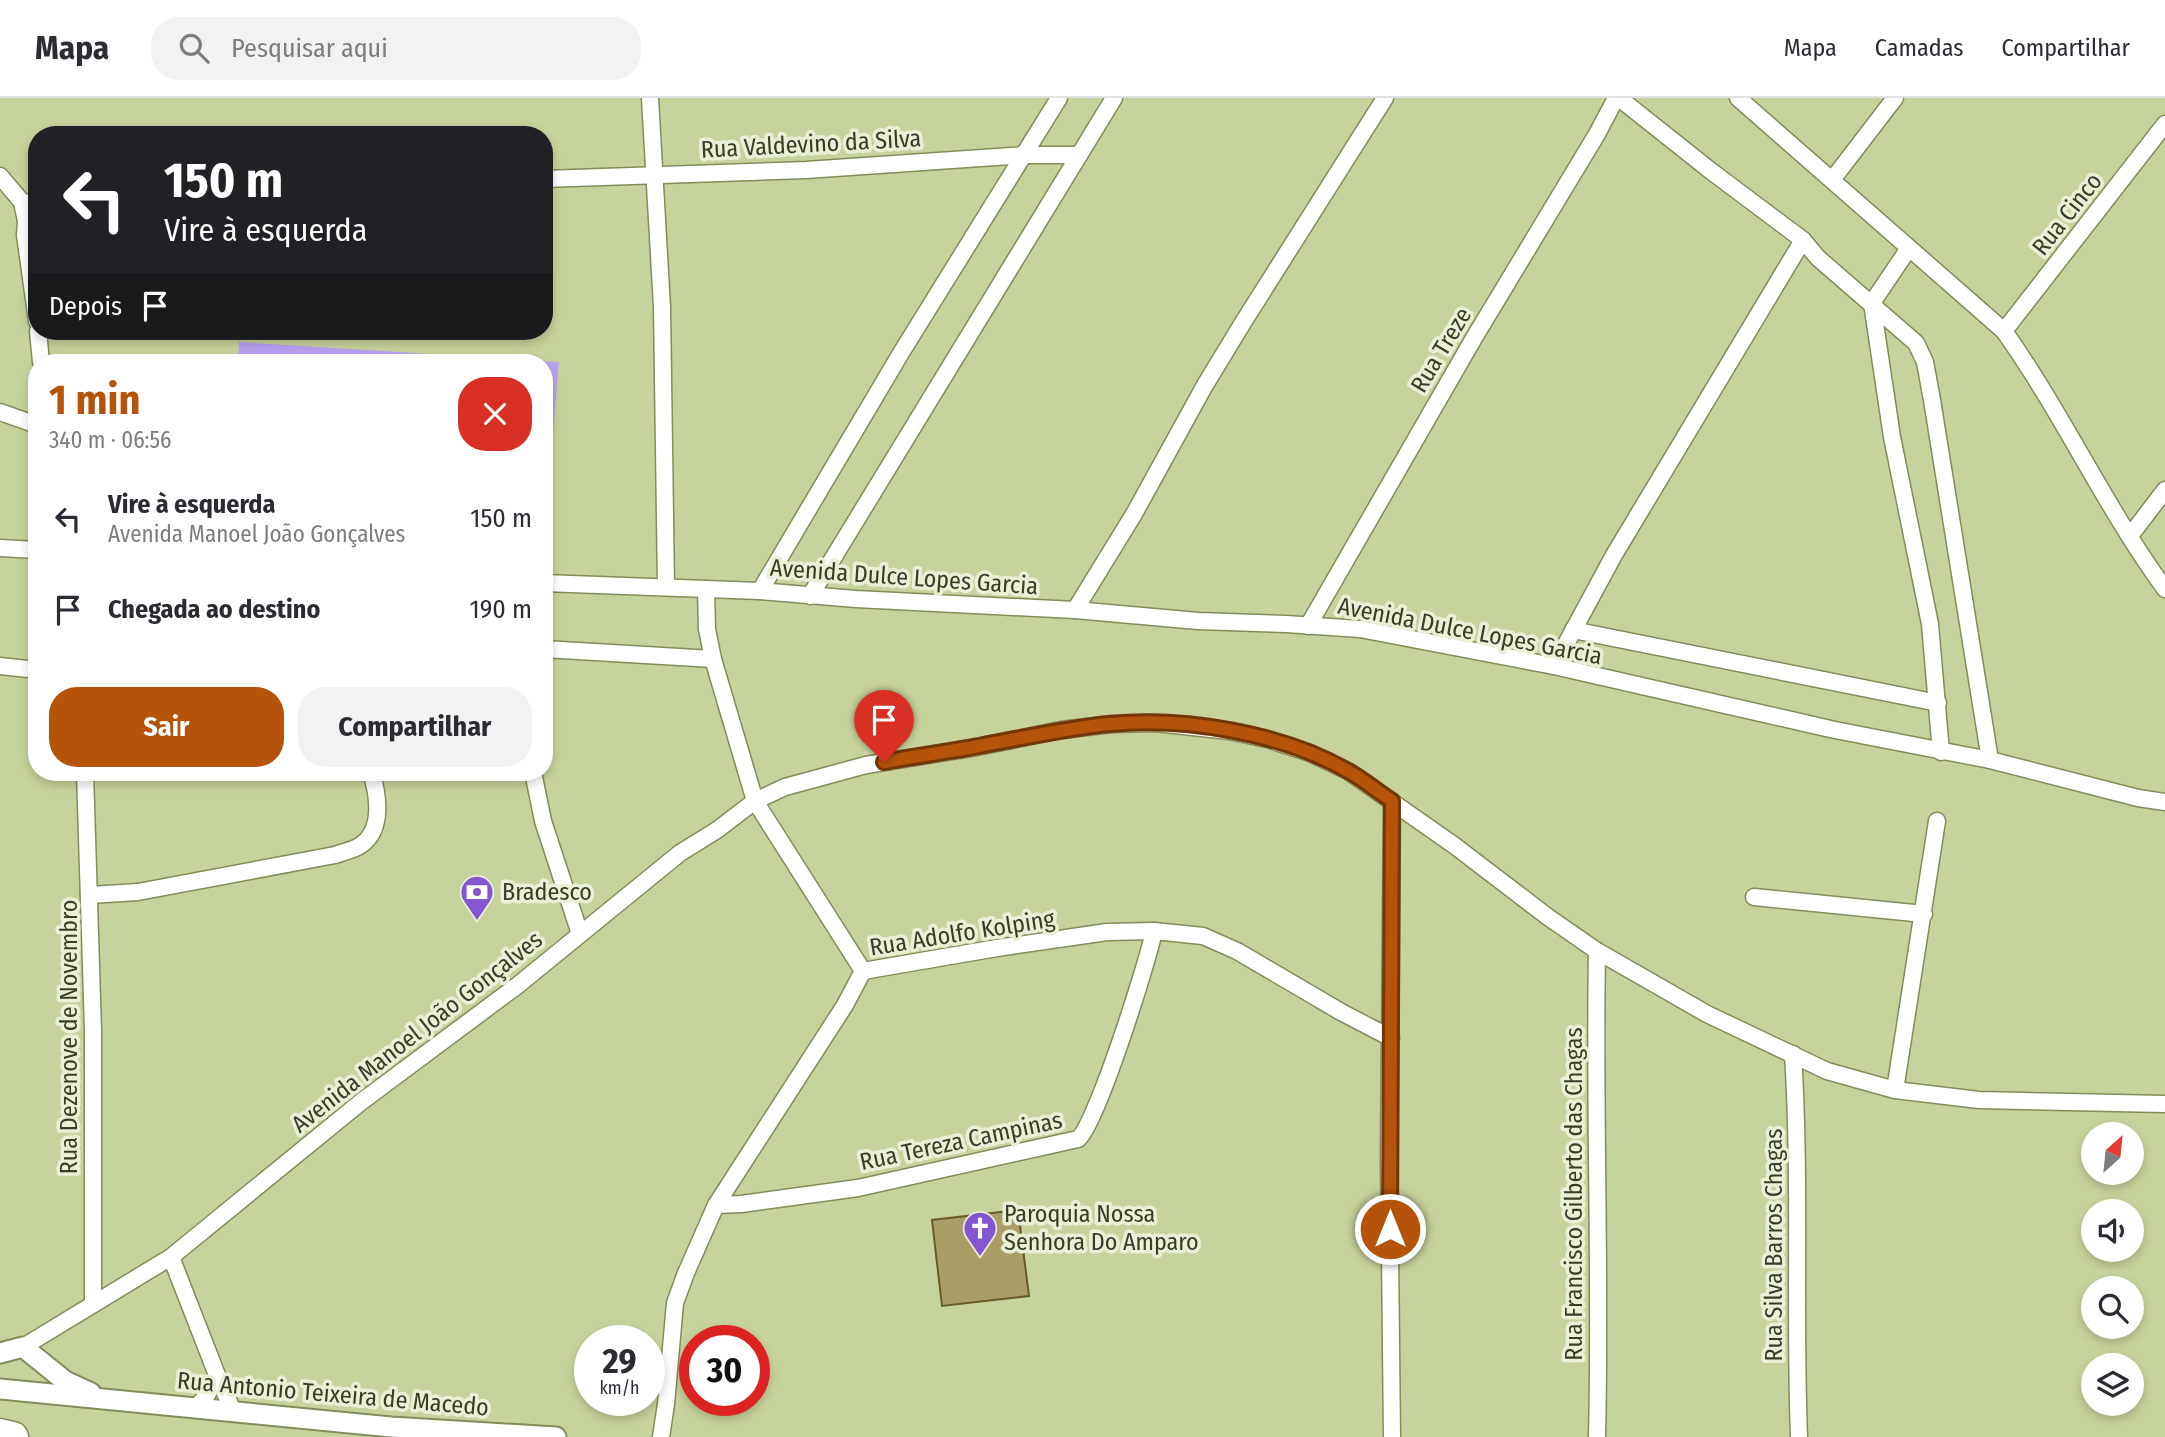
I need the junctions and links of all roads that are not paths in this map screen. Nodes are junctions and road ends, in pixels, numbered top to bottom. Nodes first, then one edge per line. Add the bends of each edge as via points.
1 (650, 98) edge
2 (1059, 98) edge
3 (1114, 98) edge
4 (1385, 98) edge
5 (1618, 98) edge
6 (1738, 98) edge
7 (1895, 98) edge
8 (2165, 124) edge
9 (1024, 155) junction
10 (1079, 155) junction
11 (656, 173) junction
12 (0, 176) edge
13 (553, 179) edge
14 (1832, 180) junction
15 (28, 202) edge
16 (28, 209) edge
17 (1803, 240) junction
18 (1909, 248) junction
19 (28, 251) edge
20 (1872, 303) junction
21 (2004, 331) junction
22 (0, 412) edge
23 (28, 422) edge
24 (2165, 490) edge
25 (2130, 536) junction
26 (0, 548) edge
27 (28, 550) edge
28 (553, 583) edge
29 (666, 587) junction
30 (706, 589) junction
31 (2165, 589) edge
32 (760, 591) junction
33 (810, 596) junction
34 (1075, 610) junction
35 (1308, 626) junction
36 (1573, 630) junction
37 (553, 650) edge
38 (713, 659) junction
39 (0, 666) edge
40 (1554, 666) junction
41 (28, 669) edge
42 (1938, 703) junction
43 (1941, 752) junction
44 (1990, 760) junction
45 (85, 781) edge
46 (373, 781) edge
47 (535, 781) edge
48 (755, 801) junction
49 (1392, 801) junction
50 (2165, 802) edge
51 (1937, 821) dead end
52 (90, 895) junction
53 (1754, 897) dead end
54 (1924, 914) junction
55 (1154, 931) junction
56 (580, 934) junction
57 (1597, 951) junction
58 (863, 971) junction
59 (1391, 1038) junction
60 (1793, 1054) junction
61 (1895, 1090) junction
62 (2165, 1104) edge
63 (716, 1205) junction
64 (171, 1257) junction
65 (93, 1302) junction
66 (23, 1347) junction
67 (0, 1353) edge
68 (217, 1375) junction
69 (0, 1389) edge
70 (105, 1398) junction
71 (195, 1409) junction
72 (233, 1411) junction
73 (0, 1434) edge
74 (13, 1437) edge
75 (556, 1437) edge
76 (661, 1437) edge
77 (1392, 1437) edge
78 (1597, 1437) edge
79 (1799, 1437) edge

1 - 11 street
2 - 9 street
3 - 10 street
4 - 34 street via 1205,385 1135,514
5 - 17 street
5 - 35 street, Rua Treze
6 - 14 street
7 - 14 street
8 - 21 street, Rua Cinco
9 - 10 street, Rua Valdevino da Silva
9 - 11 street, Rua Valdevino da Silva via 806,170
9 - 32 street
10 - 33 street
11 - 13 street, Rua Valdevino da Silva
11 - 29 street
12 - 15 street
14 - 18 street
16 - 19 street
17 - 20 street
17 - 36 street
18 - 20 street
18 - 21 street
20 - 42 street via 1892,437 1930,624
20 - 44 street via 1916,343 1925,362
21 - 25 street
22 - 23 street
24 - 25 street
25 - 31 street
26 - 27 street
28 - 29 street, Avenida Dulce Lopes Garcia
29 - 30 street, Avenida Dulce Lopes Garcia
30 - 32 street, Avenida Dulce Lopes Garcia
30 - 38 street
32 - 33 street, Avenida Dulce Lopes Garcia
33 - 34 street, Avenida Dulce Lopes Garcia
34 - 35 street, Avenida Dulce Lopes Garcia
35 - 40 street, Avenida Dulce Lopes Garcia via 1360,629
36 - 40 street
36 - 42 street
37 - 38 street
38 - 48 street
39 - 41 street
40 - 43 street, Avenida Dulce Lopes Garcia
42 - 43 street
43 - 44 street, Avenida Dulce Lopes Garcia
44 - 50 street, Avenida Dulce Lopes Garcia
45 - 52 street, Rua Dezenove de Novembro
46 - 52 street via 378,807 374,827 360,846 335,855 138,891
47 - 56 street
48 - 49 street, Avenida Manoel João Gonçalves via 785,787 866,765 1061,730 1156,723 1229,731 1310,753 1348,771
48 - 56 street, Avenida Manoel João Gonçalves via 680,853
48 - 58 street
49 - 57 street, Avenida Manoel João Gonçalves
49 - 59 street
51 - 54 street
52 - 65 street, Rua Dezenove de Novembro
53 - 54 street
54 - 61 street
55 - 58 street, Rua Adolfo Kolping via 1107,932
55 - 59 street, Rua Adolfo Kolping via 1219,941
55 - 63 street, Rua Tereza Campinas via 1107,1078 1079,1139 858,1188
56 - 64 street, Avenida Manoel João Gonçalves via 360,1102
57 - 60 street, Avenida Manoel João Gonçalves via 1707,1014
57 - 78 street, Rua Francisco Gilberto das Chagas
58 - 63 street, Rua Adolfo Kolping
59 - 77 street
60 - 61 street, Avenida Manoel João Gonçalves via 1827,1071
60 - 79 street, Rua Silva Barros Chagas via 1798,1149
61 - 62 street, Avenida Manoel João Gonçalves via 1979,1100
63 - 76 street, Rua Adolfo Kolping via 675,1303
64 - 65 street, Avenida Manoel João Gonçalves
64 - 68 street
65 - 66 street, Avenida Manoel João Gonçalves
66 - 67 street
66 - 70 street via 65,1381
68 - 71 street
68 - 72 street
69 - 70 street
70 - 71 street, Rua Antonio Teixeira de Macedo
71 - 72 street, Rua Antonio Teixeira de Macedo
72 - 75 street, Rua Antonio Teixeira de Macedo
73 - 74 highway

